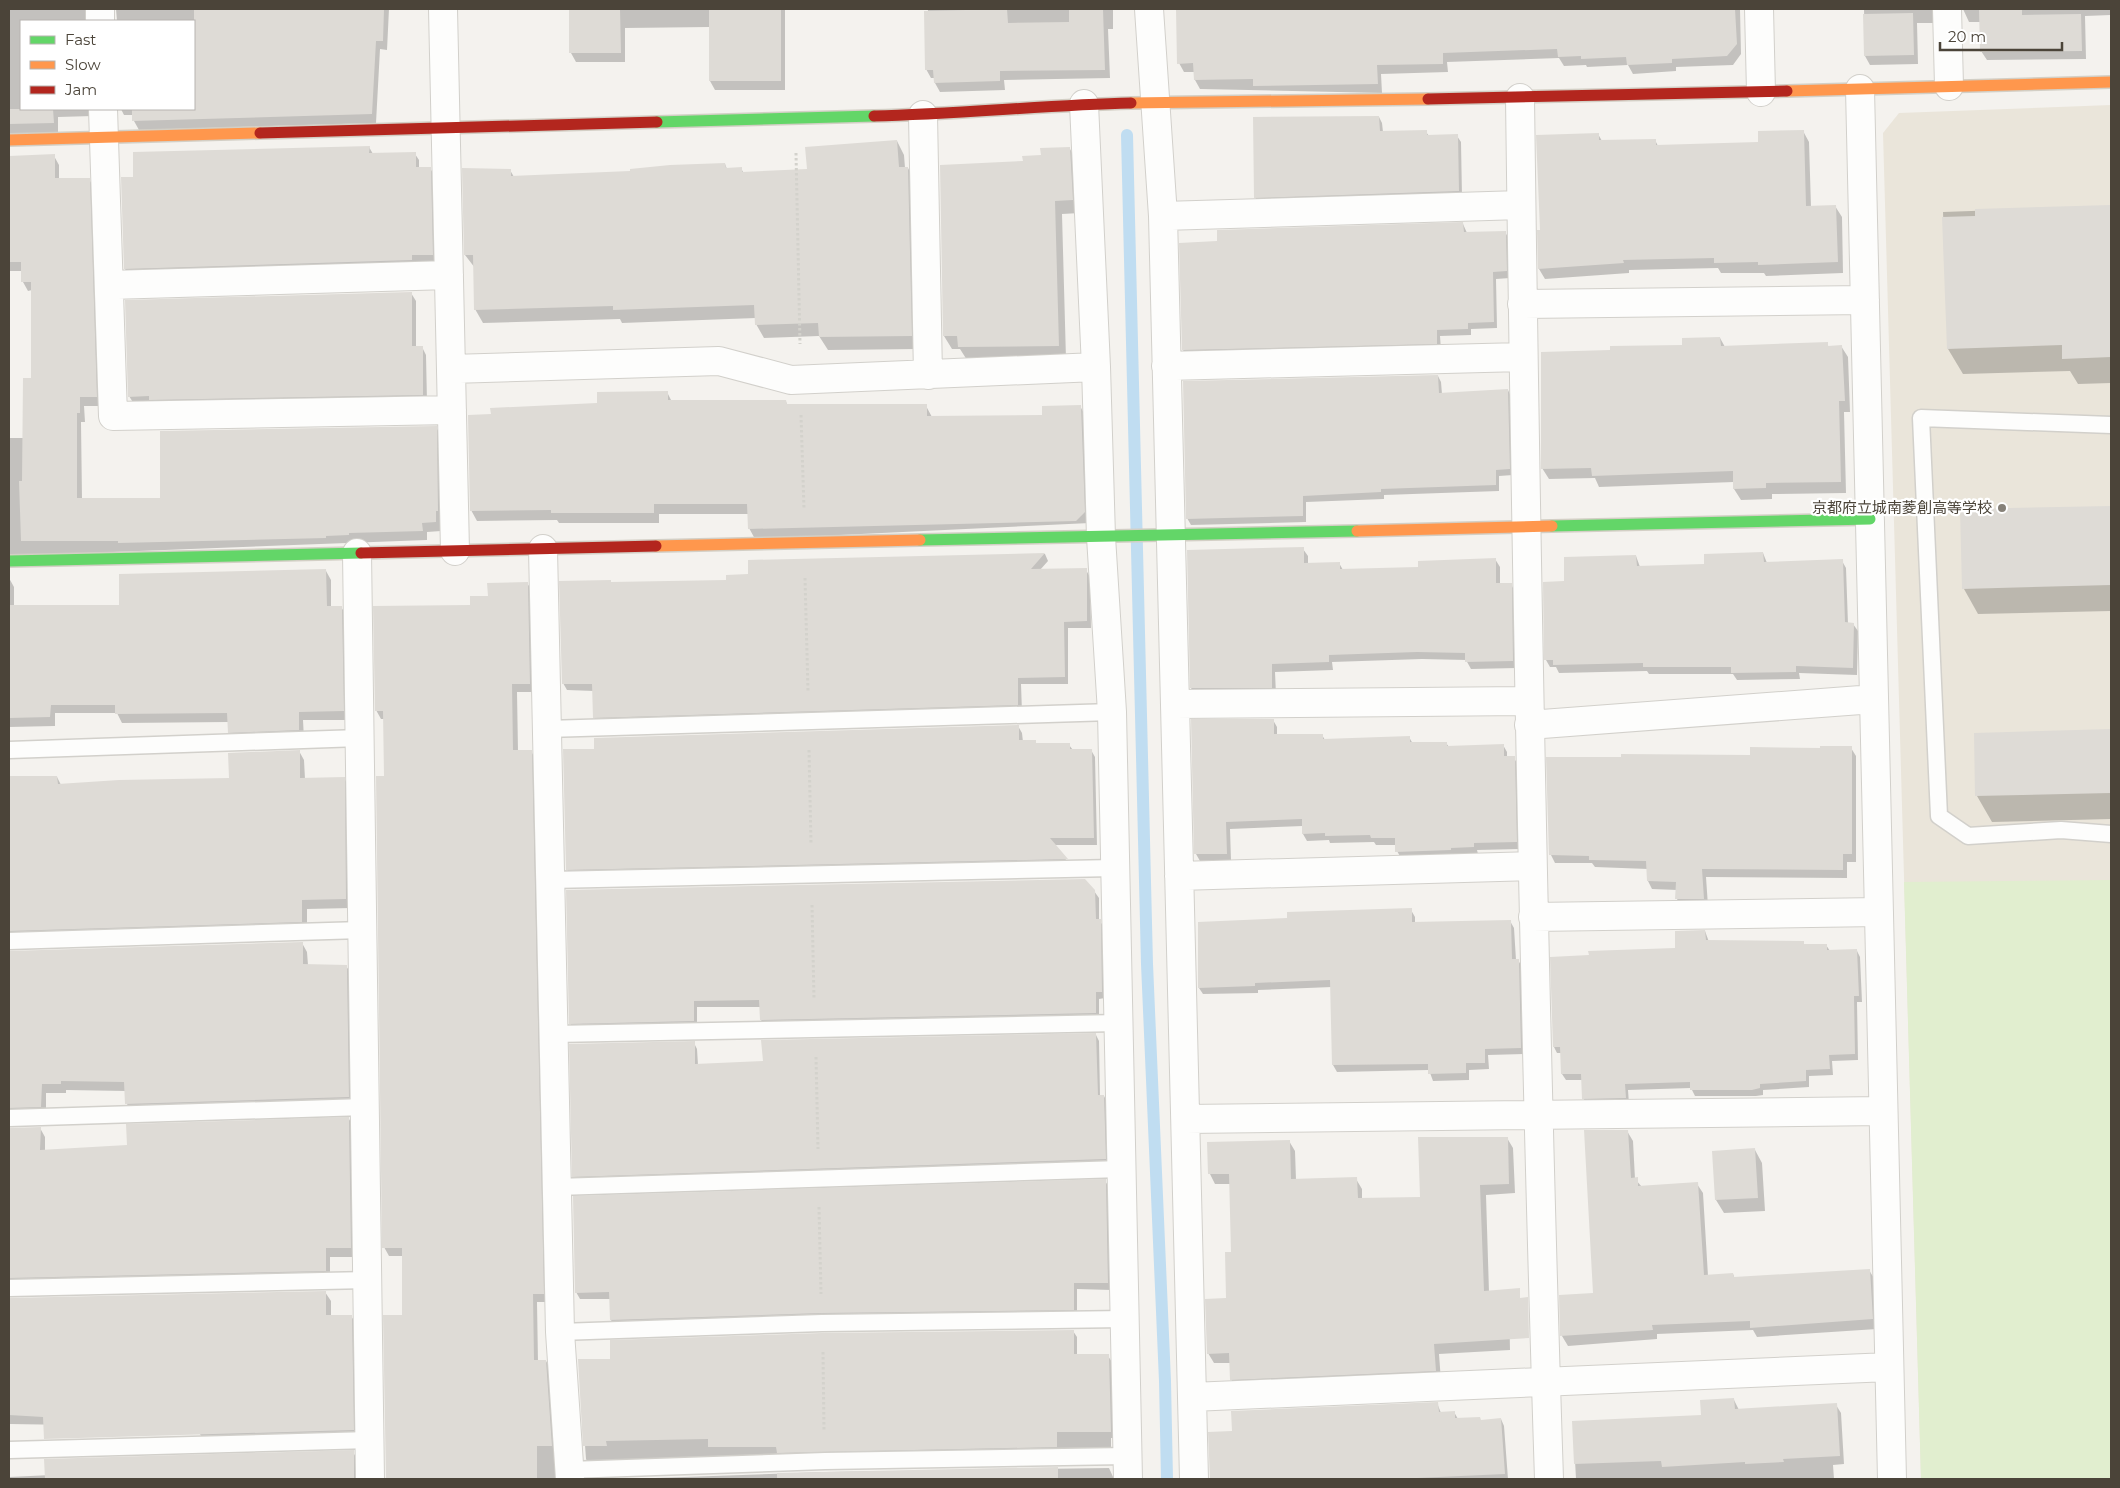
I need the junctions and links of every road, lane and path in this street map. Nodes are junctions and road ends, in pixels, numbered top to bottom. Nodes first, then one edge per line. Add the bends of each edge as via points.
1 (442, 9) edge
2 (1149, 9) edge
3 (1759, 9) edge
4 (1947, 9) edge
5 (2111, 82) edge
6 (1949, 86) junction
7 (1860, 89) junction
8 (1761, 92) junction
9 (1520, 98) junction
10 (1156, 103) junction
11 (1084, 104) junction
12 (103, 110) edge
13 (923, 115) junction
14 (795, 119) junction
15 (446, 129) junction
16 (104, 138) junction
17 (9, 140) edge
18 (1521, 204) junction
19 (1163, 216) junction
20 (449, 275) junction
21 (109, 285) junction
22 (1865, 300) junction
23 (1522, 304) junction
24 (1523, 358) junction
25 (1166, 366) junction
26 (1096, 367) junction
27 (451, 370) junction
28 (928, 375) junction
29 (801, 379) junction
30 (452, 410) junction
31 (2111, 425) edge
32 (1870, 519) junction
33 (1525, 527) junction
34 (1170, 535) junction
35 (1100, 537) junction
36 (805, 543) junction
37 (543, 549) junction
38 (454, 551) junction
39 (357, 553) junction
40 (9, 561) edge
41 (1874, 699) junction
42 (1175, 704) junction
43 (1112, 712) junction
44 (1529, 713) junction
45 (808, 722) junction
46 (547, 730) junction
47 (360, 738) junction
48 (9, 750) edge
49 (2111, 834) edge
50 (1532, 866) junction
51 (1114, 868) junction
52 (812, 874) junction
53 (1179, 876) junction
54 (550, 880) junction
55 (1879, 912) junction
56 (1533, 917) junction
57 (362, 930) junction
58 (9, 941) edge
59 (1118, 1023) junction
60 (815, 1029) junction
61 (554, 1034) junction
62 (365, 1108) junction
63 (1883, 1111) junction
64 (1538, 1115) junction
65 (9, 1118) edge
66 (1186, 1119) junction
67 (1121, 1169) junction
68 (818, 1178) junction
69 (557, 1188) junction
70 (368, 1280) junction
71 (9, 1288) edge
72 (1124, 1319) junction
73 (822, 1323) junction
74 (560, 1332) junction
75 (1889, 1367) junction
76 (1546, 1381) junction
77 (1192, 1397) junction
78 (370, 1440) junction
79 (9, 1450) edge
80 (825, 1461) junction
81 (1127, 1468) edge
82 (570, 1475) edge
83 (370, 1479) edge
84 (1194, 1479) edge
85 (1549, 1479) edge
86 (1892, 1479) edge

1 - 15 street
2 - 10 street
3 - 8 street
4 - 6 street
5 - 6 street
6 - 7 street
7 - 8 street
7 - 22 street
8 - 9 street
9 - 10 street
9 - 18 street
10 - 11 street
10 - 19 street
11 - 13 street
11 - 26 street
12 - 16 street
13 - 14 street
13 - 28 street
14 - 15 street
14 - 29 path
15 - 16 street
15 - 20 street
16 - 17 street
16 - 21 street
18 - 19 street
18 - 23 street
19 - 25 street
20 - 21 street
20 - 27 street
21 - 30 street via 113,416
22 - 23 street
22 - 32 street
23 - 24 street
24 - 25 street
24 - 33 street
25 - 34 street
26 - 28 street
26 - 35 street
27 - 29 street via 719,361 791,380
27 - 30 street
28 - 29 street
29 - 36 path
30 - 38 street
31 - 49 lane via 1922,418 1939,816 1968,836 2060,830
32 - 33 street
32 - 41 street
33 - 34 street
33 - 44 street
34 - 35 street
34 - 42 street
35 - 36 street
35 - 43 street
36 - 37 street
36 - 45 path
37 - 38 street
37 - 46 street
38 - 39 street
39 - 40 street
39 - 47 street
41 - 44 street
41 - 55 street
42 - 44 street
42 - 53 street
43 - 45 lane
43 - 51 street
44 - 50 street
45 - 46 lane
45 - 52 path
46 - 54 street
47 - 48 lane
47 - 57 street
50 - 53 street
50 - 56 street
51 - 52 lane
51 - 59 street
52 - 54 lane
52 - 60 path
53 - 66 street
54 - 61 street
55 - 56 street
55 - 63 street
56 - 64 street
57 - 58 lane
57 - 62 street
59 - 60 lane
59 - 67 street
60 - 61 lane
60 - 68 path
61 - 69 street
62 - 65 lane
62 - 70 street
63 - 64 street
63 - 75 street
64 - 66 street
64 - 76 street
66 - 77 street
67 - 68 lane
67 - 72 street
68 - 69 lane
68 - 73 path
69 - 74 street
70 - 71 lane
70 - 78 street
72 - 73 lane
72 - 81 street
73 - 74 lane
73 - 80 path
74 - 82 street
75 - 76 street
75 - 86 street
76 - 77 street
76 - 85 street
77 - 84 street
78 - 79 lane
78 - 83 street
80 - 81 lane
80 - 82 lane

